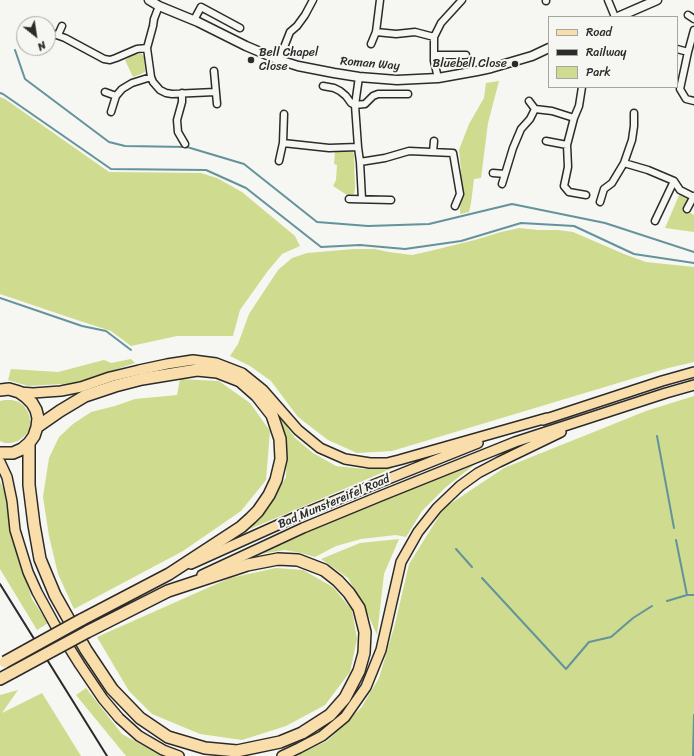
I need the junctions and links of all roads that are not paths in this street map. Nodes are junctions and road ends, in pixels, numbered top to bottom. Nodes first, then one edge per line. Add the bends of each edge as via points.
1 (149, 0) edge
2 (313, 0) edge
3 (380, 0) edge
4 (462, 0) edge
5 (608, 0) edge
6 (657, 0) edge
7 (160, 6) junction
8 (688, 15) dead end
9 (616, 16) edge
10 (619, 16) edge
11 (694, 19) edge
12 (194, 20) junction
13 (62, 26) dead end
14 (240, 28) dead end
15 (694, 30) edge
16 (376, 32) junction
17 (58, 35) joint
18 (434, 36) junction
19 (371, 44) dead end
20 (147, 48) junction
21 (548, 48) edge
22 (678, 49) edge
23 (688, 52) junction
24 (434, 55) junction
25 (466, 55) dead end
26 (280, 60) junction
27 (214, 71) dead end
28 (151, 77) junction
29 (359, 77) junction
30 (438, 78) junction
31 (323, 86) dead end
32 (583, 88) edge
33 (105, 92) dead end
34 (216, 92) junction
35 (182, 93) junction
36 (408, 94) dead end
37 (116, 96) junction
38 (529, 101) dead end
39 (694, 101) edge
40 (217, 104) dead end
41 (355, 105) junction
42 (535, 109) junction
43 (111, 112) dead end
44 (634, 113) dead end
45 (284, 114) dead end
46 (574, 118) junction
47 (434, 141) dead end
48 (546, 141) dead end
49 (283, 143) junction
50 (185, 144) dead end
51 (567, 145) junction
52 (358, 147) junction
53 (433, 152) junction
54 (279, 161) dead end
55 (360, 162) junction
56 (624, 163) junction
57 (492, 173) dead end
58 (505, 174) junction
59 (674, 181) junction
60 (502, 184) dead end
61 (586, 194) dead end
62 (694, 197) edge
63 (349, 199) dead end
64 (362, 199) junction
65 (392, 200) dead end
66 (600, 202) dead end
67 (455, 206) dead end
68 (687, 209) dead end
69 (655, 221) dead end
70 (694, 372) edge
71 (694, 385) edge
72 (7, 389) edge
73 (547, 418) junction
74 (592, 418) junction
75 (37, 427) junction
76 (29, 443) junction
77 (0, 453) edge
78 (0, 462) edge
79 (169, 574) junction
80 (168, 591) junction
81 (2, 664) edge
82 (0, 679) edge
83 (179, 756) edge
84 (282, 756) edge

1 - 7 street, Roman Way
2 - 26 street via 305,15 290,32
3 - 16 street
4 - 18 street via 441,23
5 - 9 street
6 - 10 street
7 - 12 street, Roman Way
7 - 20 street
8 - 11 street
12 - 14 street via 201,7
12 - 26 street, Roman Way
13 - 17 street
15 - 23 street
16 - 18 street via 414,32
16 - 19 street
17 - 20 street via 110,60 137,49
18 - 24 street
20 - 28 street
21 - 30 street, Roman Way via 491,68
22 - 23 street
23 - 39 street via 680,89 686,99
24 - 25 street
24 - 30 street
26 - 29 street, Roman Way via 298,66
27 - 34 street
28 - 35 street via 160,90 166,93
28 - 37 street via 132,83
29 - 30 street, Roman Way via 397,80
29 - 41 street
31 - 41 street via 340,91
32 - 46 street
33 - 37 street
34 - 35 street
34 - 40 street
35 - 50 street via 177,120 178,132
36 - 41 street via 378,94 365,104
37 - 43 street
38 - 42 street
41 - 52 street
42 - 46 street
42 - 58 street via 513,148
44 - 56 street via 632,140
45 - 49 street
46 - 51 street
47 - 53 street
48 - 51 street
49 - 52 street via 329,148
49 - 54 street
51 - 61 street via 568,168 564,186 569,192
52 - 55 street
53 - 55 street via 409,151
53 - 67 street via 453,153 460,194
55 - 64 street
56 - 59 street
56 - 66 street via 612,183 604,190
57 - 58 street
58 - 60 street
59 - 62 street via 680,190
59 - 69 street
62 - 68 street
63 - 64 street
64 - 65 street
70 - 73 main road, Bad Munstereifel Road
71 - 74 main road, Bad Munstereifel Road
72 - 73 main road via 33,393 61,391 167,364 193,360 216,363 242,373 263,390 298,430 320,448 345,459 370,463 399,460
72 - 75 highway via 26,397 32,403 38,418
73 - 79 main road, Bad Munstereifel Road via 456,451 300,515
74 - 80 main road, Bad Munstereifel Road via 515,442 390,492 303,528
74 - 84 main road via 478,473 437,508 418,532 401,562 381,650 366,687 345,717 322,736
75 - 76 highway
75 - 79 highway via 85,396 142,379 197,370 217,372 240,381 257,396 272,415 280,439 282,459 269,495 258,511 241,527
76 - 77 highway via 13,453
76 - 80 highway via 29,485 40,559 58,600 86,650 112,689 140,718 168,737 205,748 237,751 263,746 302,733 330,715 345,698 359,671 366,632 359,608 338,581 324,570 298,560 278,559 247,565
78 - 83 main road via 7,477 15,530 28,572 80,665 119,718 140,736
79 - 81 highway, Bad Munstereifel Road, bridge
80 - 82 highway, Bad Munstereifel Road, bridge

